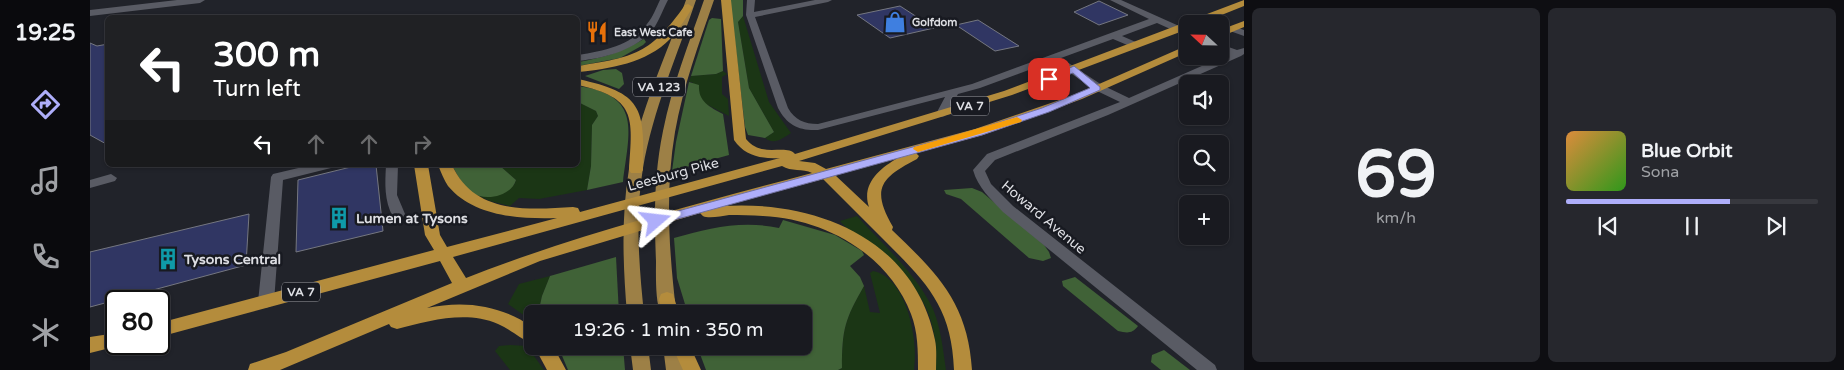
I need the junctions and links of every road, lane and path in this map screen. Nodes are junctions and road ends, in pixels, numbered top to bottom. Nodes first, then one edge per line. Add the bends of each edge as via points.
1 (200, 0) edge
2 (664, 0) edge
3 (709, 0) edge
4 (726, 0) edge
5 (750, 0) edge
6 (828, 0) edge
7 (1114, 0) edge
8 (1243, 3) edge
9 (690, 4) edge
10 (90, 13) edge
11 (1212, 15) edge
12 (750, 16) junction
13 (1156, 20) junction
14 (1244, 24) edge
15 (1179, 28) edge
16 (1176, 29) junction
17 (1233, 29) junction
18 (1179, 30) edge
19 (1229, 31) edge
20 (1244, 33) edge
21 (1114, 36) junction
22 (1135, 45) junction
23 (1179, 52) edge
24 (1241, 52) edge
25 (580, 58) edge
26 (1054, 58) junction
27 (1042, 63) junction
28 (580, 69) edge
29 (1074, 69) junction
30 (1049, 79) junction
31 (580, 82) edge
32 (1112, 82) junction
33 (1097, 88) junction
34 (954, 92) junction
35 (1129, 102) junction
36 (941, 114) junction
37 (939, 144) junction
38 (814, 152) junction
39 (319, 167) edge
40 (392, 167) edge
41 (421, 167) edge
42 (446, 167) edge
43 (636, 170) junction
44 (755, 170) junction
45 (826, 174) junction
46 (111, 178) dead end
47 (90, 184) edge
48 (606, 210) junction
49 (398, 214) dead end
50 (674, 215) junction
51 (900, 245) junction
52 (443, 253) junction
53 (462, 286) junction
54 (266, 302) junction
55 (635, 305) edge
56 (669, 305) edge
57 (170, 327) edge
58 (524, 331) edge
59 (352, 333) junction
60 (105, 342) edge
61 (90, 345) edge
62 (548, 355) edge
63 (640, 355) edge
64 (674, 355) edge
65 (685, 355) edge
66 (257, 370) edge
67 (557, 370) edge
68 (642, 370) edge
69 (676, 370) edge
70 (692, 370) edge
71 (927, 370) edge
72 (963, 370) edge
73 (1209, 370) edge

1 - 10 street
2 - 25 street via 650,27 635,40 614,50
3 - 56 main road, VA 123 via 678,92 669,132 662,202
4 - 38 highway via 740,140 759,154
5 - 12 street
6 - 12 street
7 - 13 street
8 - 11 highway, Leesburg Pike / VA 7
9 - 28 highway via 672,30 653,48 614,63
9 - 43 main road, VA 123 via 652,106
12 - 34 street via 783,108 787,116 801,126 818,127
13 - 16 street
13 - 21 street
14 - 17 highway
15 - 16 highway, Leesburg Pike / VA 7
16 - 18 street
16 - 22 highway, Leesburg Pike / VA 7
17 - 19 highway
17 - 20 street
21 - 22 street
21 - 26 street
22 - 29 highway, Leesburg Pike / VA 7
23 - 32 highway, VA 7
24 - 35 street, Howard Avenue
26 - 27 street
26 - 29 street
27 - 30 street via 1052,70
27 - 34 street
29 - 30 highway, Leesburg Pike / VA 7
29 - 33 street
30 - 36 highway, Leesburg Pike / VA 7
31 - 43 highway via 604,88 632,107 638,127
32 - 33 highway, VA 7
32 - 35 street via 1114,92
33 - 35 street
33 - 37 highway, VA 7 via 1015,121
34 - 36 street
35 - 73 street, Howard Avenue via 991,157 978,170 989,191 1008,209
36 - 38 highway, Leesburg Pike / VA 7
37 - 45 highway, VA 7
37 - 51 highway via 889,168 875,184 873,192 877,211
38 - 44 highway, Leesburg Pike / VA 7
39 - 54 street via 277,177
40 - 49 street via 391,195
41 - 52 highway via 433,235
42 - 48 highway via 454,184 464,194 494,208 532,213
43 - 55 main road, VA 123 via 631,274
44 - 45 highway via 796,164 810,166
44 - 48 highway, Leesburg Pike / VA 7
45 - 50 highway, VA 7
45 - 51 highway
46 - 47 street
48 - 52 highway, Leesburg Pike / VA 7
50 - 53 highway, VA 7 via 535,257
50 - 71 highway via 720,211 783,212 818,221 859,241 893,270 919,308 929,349
51 - 72 highway via 941,291 958,330
52 - 53 highway
52 - 54 highway, Leesburg Pike / VA 7
53 - 59 highway, VA 7
54 - 57 highway, Leesburg Pike / VA 7
58 - 59 highway via 497,317 458,310 435,312
59 - 66 highway, VA 7
60 - 61 highway
62 - 67 highway
63 - 68 main road
64 - 69 main road
65 - 70 highway

